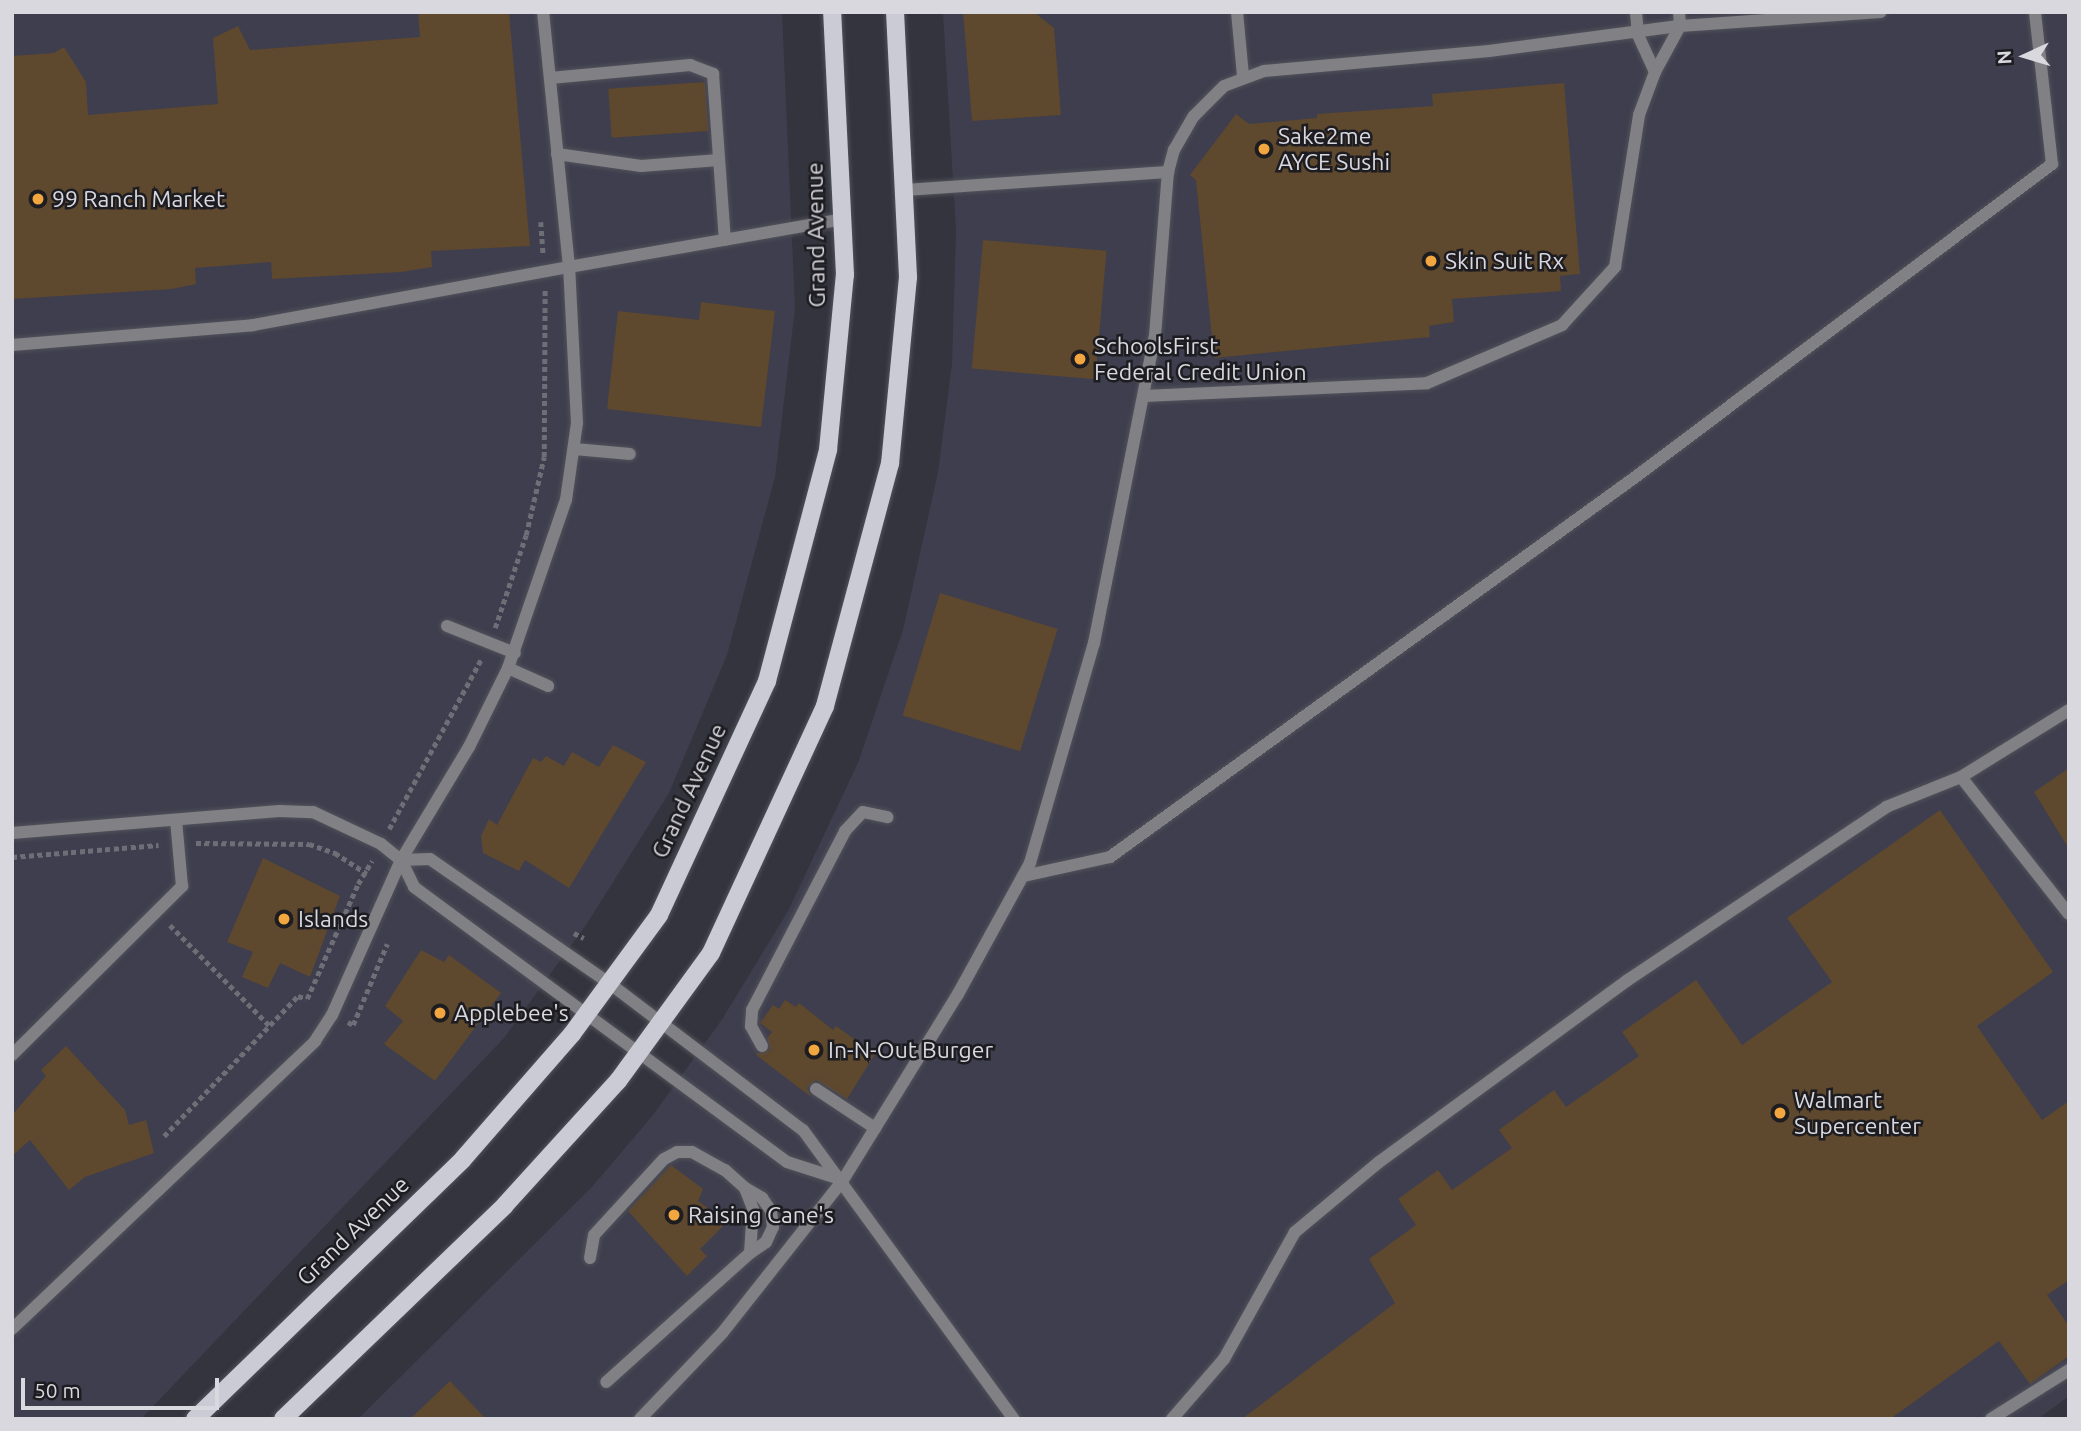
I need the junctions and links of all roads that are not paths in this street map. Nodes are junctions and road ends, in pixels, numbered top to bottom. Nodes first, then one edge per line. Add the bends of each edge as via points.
1 (543, 12) edge
2 (832, 12) edge
3 (895, 12) edge
4 (1237, 12) edge
5 (1636, 12) edge
6 (1679, 12) edge
7 (1881, 12) edge
8 (2035, 12) edge
9 (1680, 26) junction
10 (1638, 35) junction
11 (1655, 72) junction
12 (1243, 76) junction
13 (550, 78) junction
14 (557, 154) junction
15 (719, 160) junction
16 (1168, 172) junction
17 (904, 190) junction
18 (843, 219) junction
19 (725, 240) junction
20 (569, 267) junction
21 (12, 345) edge
22 (1144, 396) junction
23 (575, 449) junction
24 (630, 454) dead end
25 (447, 626) dead end
26 (514, 653) junction
27 (508, 668) junction
28 (548, 686) dead end
29 (2069, 709) edge
30 (1961, 777) junction
31 (887, 817) dead end
32 (176, 820) junction
33 (12, 833) edge
34 (401, 860) junction
35 (1023, 876) junction
36 (2069, 914) edge
37 (609, 983) junction
38 (585, 1014) junction
39 (660, 1023) junction
40 (762, 1046) dead end
41 (637, 1054) junction
42 (12, 1055) edge
43 (816, 1088) dead end
44 (875, 1128) junction
45 (843, 1180) junction
46 (745, 1188) junction
47 (750, 1253) junction
48 (590, 1258) dead end
49 (12, 1329) edge
50 (2069, 1370) edge
51 (606, 1382) dead end
52 (195, 1419) edge
53 (283, 1419) edge
54 (640, 1419) edge
55 (1014, 1419) edge
56 (1172, 1419) edge
57 (1991, 1419) edge

1 - 13 lane
2 - 18 main road, Grand Avenue
3 - 17 main road
4 - 12 lane
5 - 10 lane
6 - 9 lane
7 - 9 lane
8 - 35 lane via 2052,164 1634,478 1110,857
9 - 10 lane
9 - 11 lane
10 - 11 lane
10 - 12 lane
11 - 22 lane via 1639,115 1615,267 1562,325 1427,383
12 - 16 lane via 1224,86 1194,116 1174,150
13 - 14 lane
13 - 15 lane via 690,65 706,69 713,74 717,90
14 - 15 lane via 641,166
14 - 20 lane
15 - 19 lane
16 - 17 lane
16 - 22 lane via 1155,336
17 - 39 main road via 908,278 890,464 825,706 711,953
18 - 19 lane
18 - 37 main road, Grand Avenue via 845,275 828,450 767,681 659,915
19 - 20 lane
20 - 21 lane via 253,325
20 - 23 lane
22 - 35 lane via 1094,643
23 - 24 lane
23 - 26 lane via 566,500
25 - 26 lane
26 - 27 lane
27 - 28 lane
27 - 34 lane via 469,747
29 - 30 lane
30 - 36 lane
30 - 56 lane via 1885,807 1628,980 1379,1162 1295,1232 1224,1359
31 - 40 lane via 863,812 845,831 752,1010 751,1026
32 - 33 lane
32 - 34 lane via 313,812 381,844
32 - 42 lane via 182,886
34 - 37 lane via 430,859
34 - 38 lane via 414,887
34 - 49 lane via 316,1041
35 - 44 lane via 958,994
37 - 38 main road, Grand Avenue
37 - 39 lane
38 - 41 lane
38 - 52 main road, Grand Avenue via 463,1158
39 - 41 main road
39 - 45 lane via 803,1130
41 - 45 lane via 787,1162
41 - 53 main road via 505,1205
43 - 44 lane
44 - 45 lane
45 - 54 lane via 723,1332
45 - 55 lane
46 - 47 lane via 753,1209
46 - 47 lane via 762,1198 773,1227 766,1242
46 - 48 lane via 692,1152 677,1152 664,1159 594,1235
47 - 51 lane
50 - 57 lane

